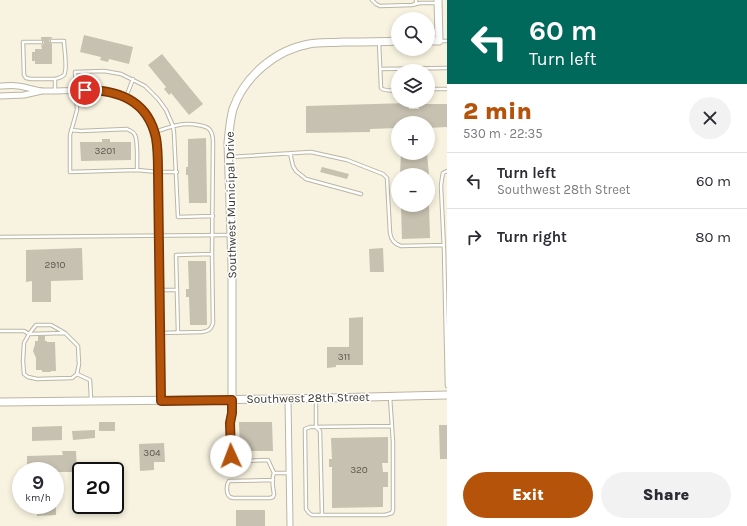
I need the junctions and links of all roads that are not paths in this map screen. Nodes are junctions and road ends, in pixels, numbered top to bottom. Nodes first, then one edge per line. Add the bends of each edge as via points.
1 (372, 0) edge
2 (416, 0) edge
3 (438, 2) edge
4 (416, 4) junction
5 (52, 41) dead end
6 (435, 41) edge
7 (439, 41) junction
8 (447, 41) edge
9 (41, 42) dead end
10 (379, 42) junction
11 (391, 42) edge
12 (447, 68) edge
13 (380, 69) junction
14 (55, 79) junction
15 (133, 80) junction
16 (0, 86) edge
17 (435, 89) edge
18 (447, 89) edge
19 (76, 90) junction
20 (391, 90) edge
21 (43, 91) junction
22 (55, 91) junction
23 (0, 96) edge
24 (126, 97) junction
25 (173, 126) junction
26 (71, 130) junction
27 (154, 132) junction
28 (290, 153) junction
29 (229, 156) junction
30 (137, 170) junction
31 (447, 171) edge
32 (158, 172) junction
33 (177, 172) junction
34 (361, 194) dead end
35 (213, 216) junction
36 (212, 235) junction
37 (231, 235) junction
38 (159, 236) junction
39 (0, 237) edge
40 (444, 245) junction
41 (212, 254) junction
42 (160, 290) junction
43 (177, 290) junction
44 (0, 332) edge
45 (65, 333) junction
46 (160, 333) junction
47 (178, 333) junction
48 (29, 334) junction
49 (77, 374) junction
50 (447, 386) edge
51 (447, 395) edge
52 (390, 397) junction
53 (316, 398) junction
54 (288, 399) junction
55 (232, 400) junction
56 (161, 401) junction
57 (0, 402) edge
58 (91, 402) junction
59 (392, 426) junction
60 (316, 427) junction
61 (289, 472) junction
62 (274, 473) junction
63 (273, 480) junction
64 (322, 515) junction
65 (290, 526) edge

1 - 4 lane via 380,6
2 - 4 lane
3 - 4 lane
3 - 7 street
5 - 14 lane via 64,41 66,71 63,76
6 - 7 street
7 - 8 lane
9 - 14 lane via 23,42 24,75 31,79
10 - 11 street, Southwest Municipal Drive
10 - 13 lane
10 - 29 street, Southwest Municipal Drive via 308,44 284,52 261,68 250,79 233,110 228,143
12 - 13 lane
13 - 20 lane via 381,88
14 - 22 lane
15 - 19 lane via 121,74 104,71 75,72
15 - 24 lane
15 - 25 lane via 145,86 158,99
16 - 21 street via 19,86
17 - 18 lane
19 - 22 street
19 - 24 street via 104,91
19 - 26 lane via 77,110
21 - 22 street
21 - 23 street
24 - 27 street via 141,108
25 - 27 lane
25 - 33 lane
25 - 35 lane via 185,123 205,126 210,130
26 - 30 lane via 132,131 136,142
26 - 30 lane via 70,172
27 - 32 street
28 - 29 lane
28 - 34 lane via 296,171 306,179
28 - 40 lane via 311,152 334,157 384,174 388,178 390,233 394,242 401,246
29 - 37 street, Southwest Municipal Drive
30 - 32 lane
31 - 40 lane via 443,173 441,186
32 - 33 lane
32 - 38 street
33 - 35 lane via 178,217
35 - 36 lane
36 - 37 lane
36 - 38 lane
36 - 41 lane
37 - 55 street, Southwest Municipal Drive
38 - 39 lane
38 - 42 street
40 - 50 lane
41 - 43 lane via 176,255
41 - 47 lane via 212,328 202,332
42 - 43 lane
42 - 46 street
43 - 47 lane
44 - 48 lane via 24,331
45 - 48 lane
45 - 48 lane via 51,325 36,325
45 - 49 lane via 78,346
46 - 47 lane
46 - 56 street
48 - 49 lane via 24,343 23,361 24,374 28,378 72,378
49 - 58 lane via 90,380
51 - 52 street, Southwest 28th Street
52 - 53 street, Southwest 28th Street
52 - 59 lane
53 - 54 street, Southwest 28th Street
53 - 60 lane
54 - 55 street, Southwest 28th Street
54 - 61 street
55 - 56 street, Southwest 28th Street
55 - 62 lane via 232,459 237,462 268,460
56 - 58 street, Southwest 28th Street
57 - 58 street, Southwest 28th Street
59 - 60 lane
59 - 64 lane via 392,513
60 - 64 lane via 320,431
60 - 64 lane via 305,428 304,431 306,509 312,515
61 - 62 lane
61 - 65 street
62 - 63 lane
63 - 63 lane via 274,494 270,498 230,498 227,493 229,481

